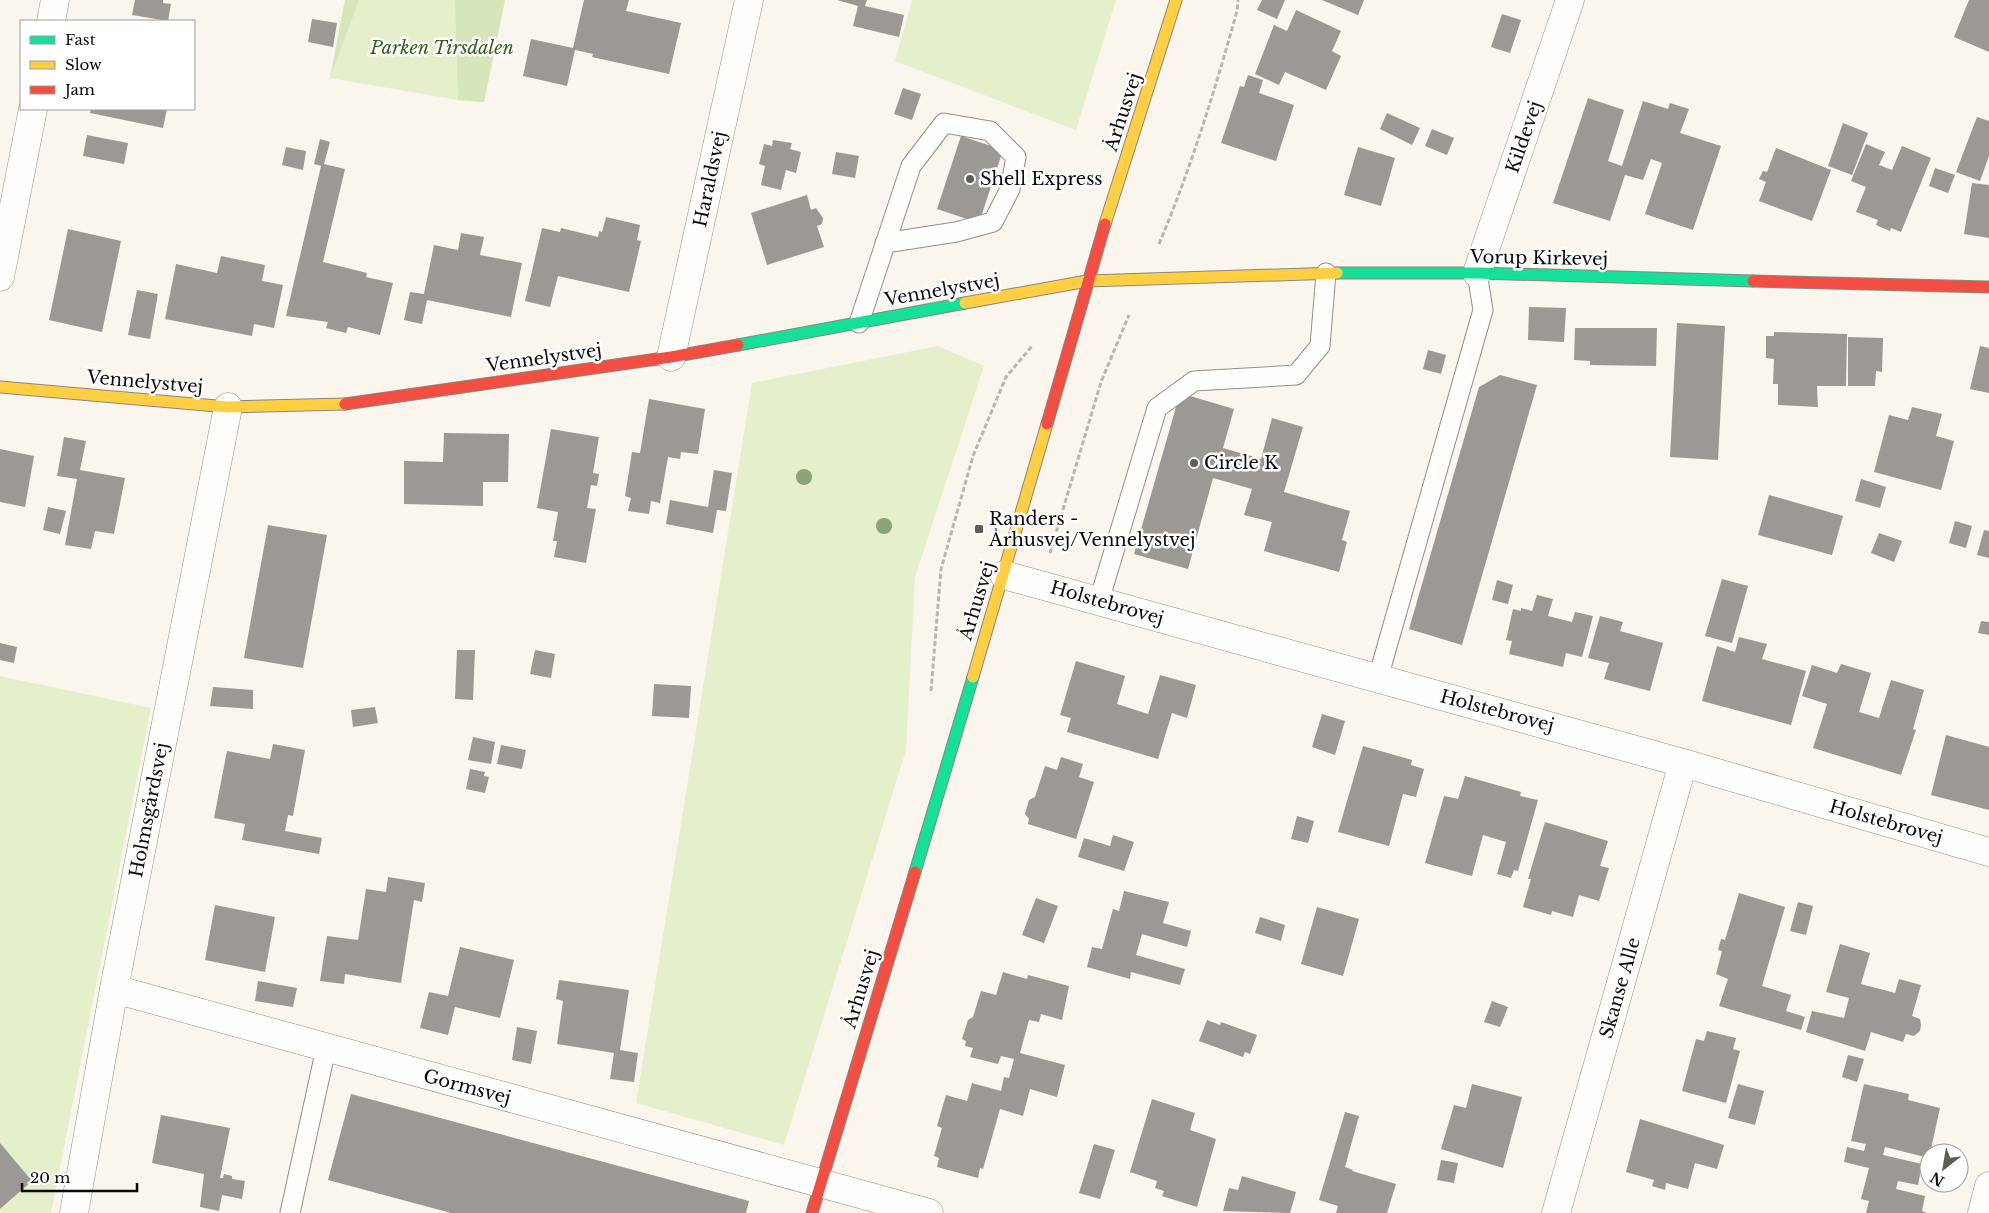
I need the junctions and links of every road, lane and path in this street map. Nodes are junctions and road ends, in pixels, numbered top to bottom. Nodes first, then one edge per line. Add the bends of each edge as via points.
1 (55, 0) edge
2 (749, 0) edge
3 (1176, 0) edge
4 (1238, 0) edge
5 (1570, 0) edge
6 (51, 20) edge
7 (33, 110) edge
8 (885, 243) junction
9 (1326, 273) junction
10 (1477, 274) junction
11 (0, 277) edge
12 (1144, 279) junction
13 (1087, 281) junction
14 (1989, 287) edge
15 (859, 323) junction
16 (671, 357) junction
17 (0, 387) edge
18 (228, 407) junction
19 (1004, 575) junction
20 (1040, 584) junction
21 (1099, 601) junction
22 (1378, 678) junction
23 (1683, 763) junction
24 (1989, 852) edge
25 (114, 989) junction
26 (326, 1048) junction
27 (821, 1185) junction
28 (1989, 1186) edge
29 (74, 1213) edge
30 (290, 1213) edge
31 (812, 1213) edge
32 (929, 1213) edge
33 (1556, 1213) edge
34 (1982, 1213) edge

1 - 6 street
2 - 16 street, Haraldsvej
3 - 13 street, Århusvej
4 - 12 path via 1212,100 1175,206
5 - 10 street, Kildevej
7 - 11 street
8 - 8 lane via 911,166 944,123 990,131 1016,157 1010,189 993,222 956,232
8 - 15 lane
9 - 10 street, Vorup Kirkevej
9 - 12 street, Vorup Kirkevej
9 - 21 lane via 1320,346 1296,375 1194,381 1157,408
10 - 14 street, Vorup Kirkevej
10 - 22 lane via 1483,310
12 - 13 street, Vorup Kirkevej
12 - 20 path via 1101,382
13 - 15 street, Vennelystvej
13 - 19 street, Århusvej
15 - 16 street, Vennelystvej
16 - 18 street, Vennelystvej via 344,404
17 - 18 street, Vennelystvej
18 - 25 street, Holmsgårdsvej
19 - 20 street, Holstebrovej
19 - 27 street, Århusvej
20 - 21 street, Holstebrovej
21 - 22 street, Holstebrovej
22 - 23 street, Holstebrovej
23 - 24 street, Holstebrovej
23 - 33 street, Skanse Alle
25 - 26 street, Gormsvej
25 - 29 street, Holmsgårdsvej
26 - 27 street, Gormsvej
26 - 30 lane
27 - 31 street, Århusvej
27 - 32 street, Gormsvej
28 - 34 street

